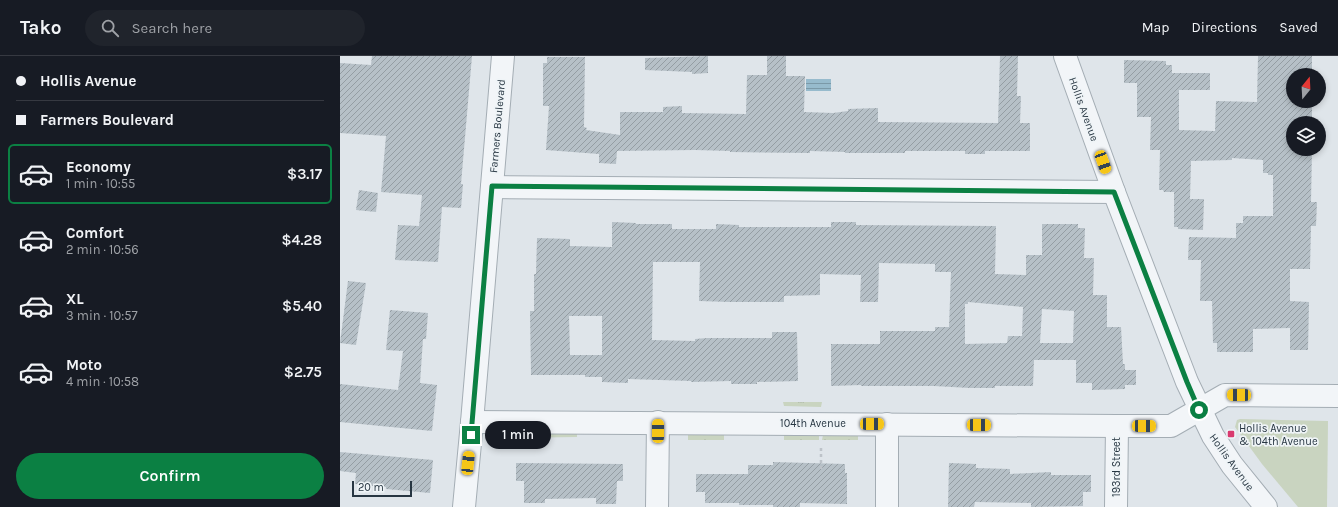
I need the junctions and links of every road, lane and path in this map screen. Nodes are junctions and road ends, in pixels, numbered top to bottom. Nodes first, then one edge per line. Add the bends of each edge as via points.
1 (503, 56) edge
2 (1065, 56) edge
3 (492, 186) junction
4 (1114, 192) junction
5 (1338, 396) edge
6 (1199, 410) junction
7 (472, 422) junction
8 (658, 422) junction
9 (887, 424) junction
10 (1117, 426) junction
11 (821, 445) dead end
12 (821, 469) dead end
13 (464, 507) edge
14 (657, 507) edge
15 (886, 507) edge
16 (1116, 507) edge
17 (1266, 507) edge

1 - 3 street, Farmers Boulevard
2 - 4 street, Hollis Avenue
3 - 4 street
3 - 7 street, Farmers Boulevard
4 - 6 street, Hollis Avenue
5 - 6 street, 104th Avenue via 1225,395
6 - 10 street, 104th Avenue via 1171,426
6 - 17 street, Hollis Avenue via 1209,431 1232,465
7 - 8 street, 104th Avenue
7 - 13 street, Farmers Boulevard
8 - 9 street, 104th Avenue
8 - 14 street
9 - 10 street, 104th Avenue
9 - 15 street
10 - 16 street, 193rd Street
11 - 12 path

